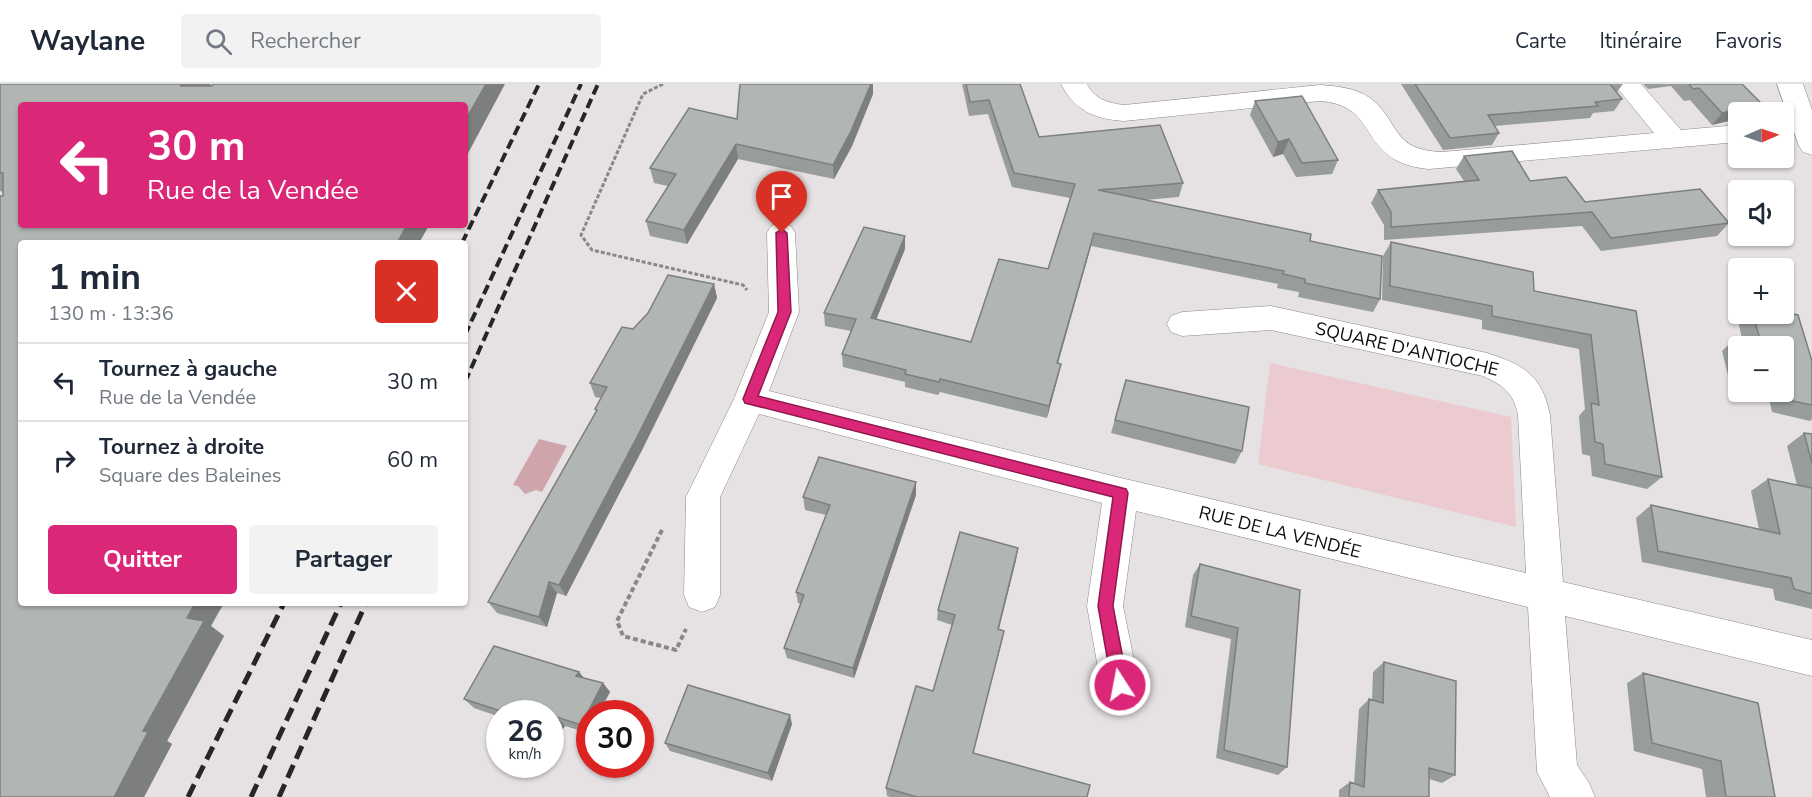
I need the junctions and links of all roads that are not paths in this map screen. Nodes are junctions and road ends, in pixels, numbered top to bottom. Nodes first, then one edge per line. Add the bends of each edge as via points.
1 (1074, 84) edge
2 (1627, 84) edge
3 (1790, 84) edge
4 (1728, 135) edge
5 (1673, 138) junction
6 (1801, 138) edge
7 (782, 233) dead end
8 (1182, 324) dead end
9 (750, 399) junction
10 (1121, 493) junction
11 (702, 595) dead end
12 (1544, 596) junction
13 (1812, 658) edge
14 (1120, 685) dead end
15 (1575, 797) edge

1 - 5 street via 1079,97 1092,106 1124,113 1320,93 1341,95 1369,112 1390,143 1421,161
2 - 5 street
3 - 6 street
4 - 5 street
7 - 9 street via 784,312
8 - 12 street, SQUARE D'ANTIOCHE via 1271,318 1487,365 1510,374 1530,395 1534,415
9 - 10 street, RUE DE LA VENDÉE
9 - 11 street via 703,497
10 - 12 street, RUE DE LA VENDÉE
10 - 14 street via 1105,606
12 - 13 street, RUE DE LA VENDÉE
12 - 15 street, SQUARE D'ANTIOCHE via 1557,772

